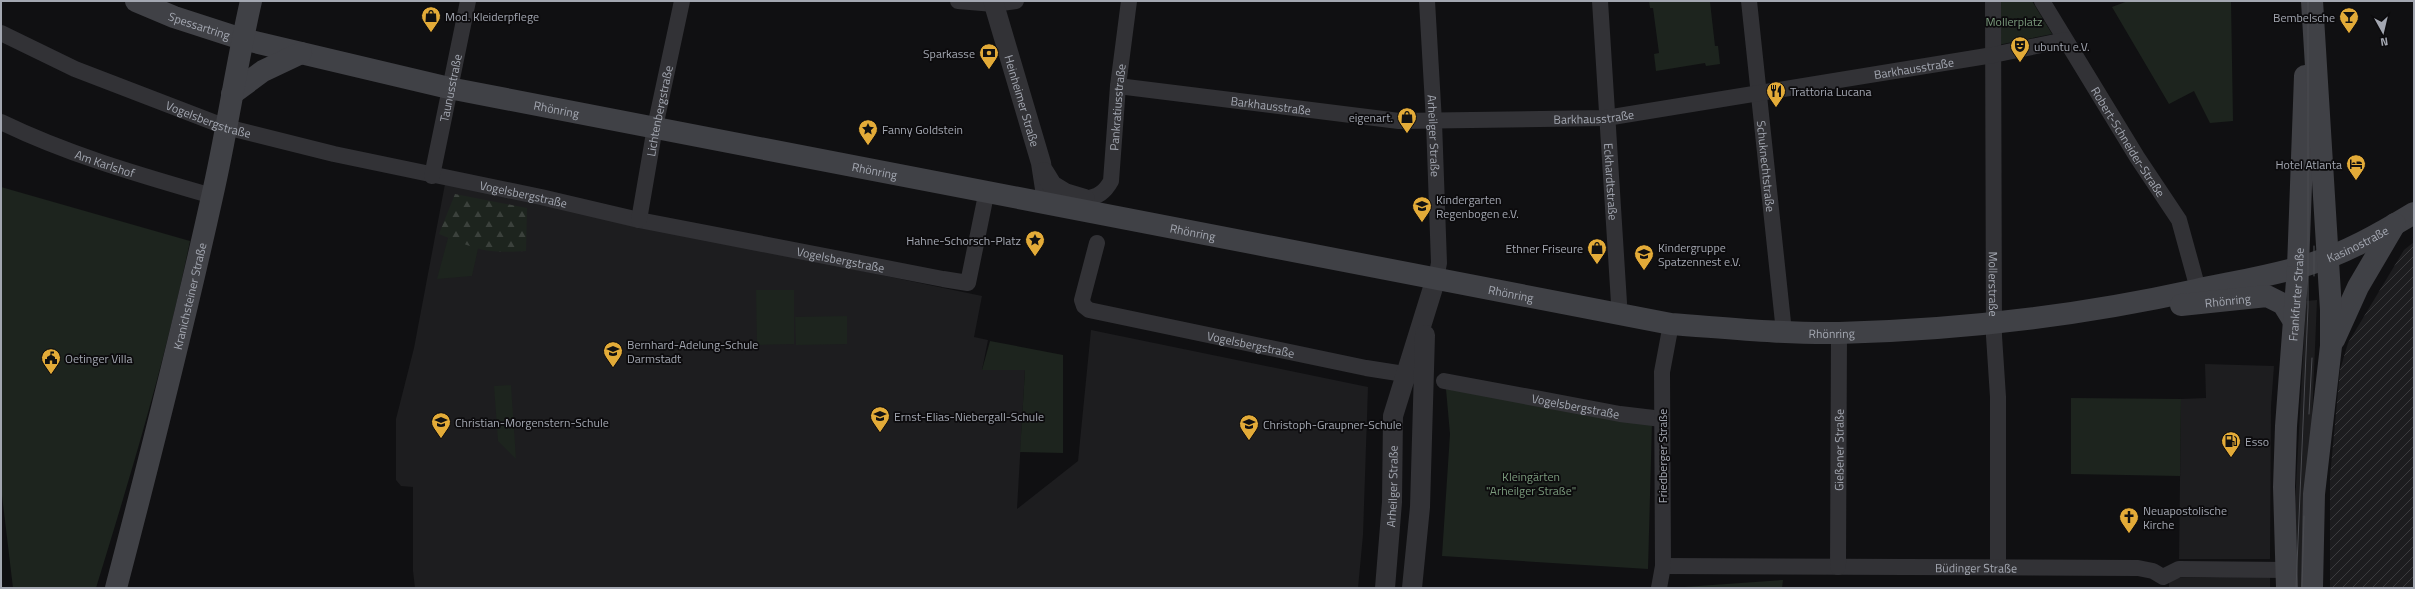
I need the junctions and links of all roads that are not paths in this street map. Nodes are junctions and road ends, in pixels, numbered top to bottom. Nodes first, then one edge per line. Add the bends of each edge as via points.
1 (136, 1) edge
2 (252, 1) edge
3 (468, 1) edge
4 (682, 1) edge
5 (958, 1) edge
6 (1016, 1) edge
7 (1129, 1) edge
8 (1427, 1) edge
9 (1600, 1) edge
10 (1749, 1) edge
11 (1993, 1) edge
12 (2042, 1) edge
13 (2312, 1) edge
14 (993, 3) edge
15 (1, 33) edge
16 (242, 39) junction
17 (2066, 40) junction
18 (301, 53) junction
19 (1993, 55) junction
20 (1118, 86) junction
21 (449, 88) junction
22 (232, 94) junction
23 (1759, 94) junction
24 (1606, 118) junction
25 (1, 122) edge
26 (1434, 122) junction
27 (226, 127) junction
28 (655, 127) junction
29 (1044, 172) junction
30 (432, 176) junction
31 (987, 190) junction
32 (212, 196) junction
33 (1085, 199) junction
34 (1047, 202) junction
35 (2414, 213) edge
36 (639, 220) junction
37 (2395, 224) junction
38 (1184, 228) junction
39 (1097, 243) dead end
40 (2329, 257) junction
41 (2298, 267) junction
42 (1436, 278) junction
43 (2198, 290) junction
44 (2152, 300) junction
45 (1618, 315) junction
46 (2293, 320) junction
47 (1671, 324) junction
48 (1994, 324) junction
49 (1784, 332) junction
50 (1838, 333) junction
51 (2331, 346) junction
52 (1414, 376) junction
53 (1444, 381) dead end
54 (1662, 419) junction
55 (1662, 566) junction
56 (1838, 567) junction
57 (1998, 568) junction
58 (2287, 579) edge
59 (2162, 582) edge
60 (116, 588) edge
61 (1385, 588) edge
62 (1412, 588) edge
63 (1659, 588) edge
64 (2312, 588) edge

1 - 16 main road, Spessartring via 174,17
2 - 16 main road, Kranichsteiner Straße
3 - 21 street, Taunusstraße
4 - 28 street, Lichtenbergstraße
5 - 14 street
6 - 14 street
7 - 20 street, Pankratiusstraße
8 - 26 street, Arheilger Straße
9 - 24 street, Eckhardtstraße
10 - 23 street, Schuknechtstraße
11 - 19 street, Mollerstraße
12 - 17 street, Robert-Schneider-Straße
13 - 40 main road, Frankfurter Straße
13 - 41 main road, Frankfurter Straße via 2308,22
14 - 29 street, Heinheimer Straße
15 - 27 street, Vogelsbergstraße via 75,69
16 - 18 main road, Rhönring
16 - 22 main road, Kranichsteiner Straße
17 - 19 street, Barkhausstraße
17 - 43 street, Robert-Schneider-Straße via 2137,157 2179,220
18 - 21 main road, Rhönring
18 - 22 main road via 263,71
19 - 23 street, Barkhausstraße
19 - 48 street, Mollerstraße
20 - 26 street, Barkhausstraße via 1399,122
20 - 33 street, Pankratiusstraße via 1111,181 1100,195
21 - 28 main road, Rhönring
21 - 30 street, Taunusstraße
22 - 27 main road, Kranichsteiner Straße
23 - 24 street, Barkhausstraße
23 - 49 street, Schuknechtstraße
24 - 26 street, Barkhausstraße
24 - 45 street, Eckhardtstraße
25 - 32 street, Am Karlshof via 50,145 113,168
26 - 42 street, Arheilger Straße via 1439,263
27 - 30 street, Vogelsbergstraße
27 - 32 main road, Kranichsteiner Straße
28 - 31 main road, Rhönring
28 - 36 street, Lichtenbergstraße
29 - 33 street via 1052,185 1065,193
29 - 34 street, Heinheimer Straße
30 - 36 street, Vogelsbergstraße via 541,197
31 - 34 main road, Rhönring
31 - 36 street, Vogelsbergstraße via 968,283
32 - 60 main road, Kranichsteiner Straße
33 - 38 main road via 1175,217
34 - 38 main road, Rhönring
35 - 37 main road, Kasinostraße
37 - 40 main road, Kasinostraße
37 - 51 main road, Frankfurter Straße via 2358,287
38 - 42 main road, Rhönring
39 - 52 street, Vogelsbergstraße via 1082,302 1089,310
40 - 41 main road, Kasinostraße
40 - 51 main road, Frankfurter Straße
41 - 43 main road, Rhönring
41 - 46 main road, Frankfurter Straße
42 - 45 main road, Rhönring
42 - 52 street, Arheilger Straße via 1425,317
43 - 44 main road, Rhönring
44 - 46 main road, Rhönring via 2184,305 2267,296 2283,304
44 - 48 main road, Rhönring
45 - 47 main road, Rhönring
46 - 58 main road, Frankfurter Straße via 2284,487
47 - 49 main road, Rhönring
47 - 54 street, Friedberger Straße via 1662,372
48 - 50 main road, Rhönring
48 - 57 street, Mollerstraße via 1998,397
49 - 50 main road, Rhönring
50 - 56 street, Gießener Straße
51 - 64 main road, Frankfurter Straße via 2315,488
52 - 61 street, Arheilger Straße via 1393,416 1392,502
52 - 62 street, Arheilger Straße via 1420,507
53 - 54 street, Vogelsbergstraße via 1620,414
54 - 55 street, Friedberger Straße
55 - 56 street, Büdinger Straße
55 - 63 street, Friedberger Straße
56 - 57 street, Büdinger Straße
57 - 59 street, Büdinger Straße via 2138,568 2153,571
58 - 59 street, Büdinger Straße via 2179,569

